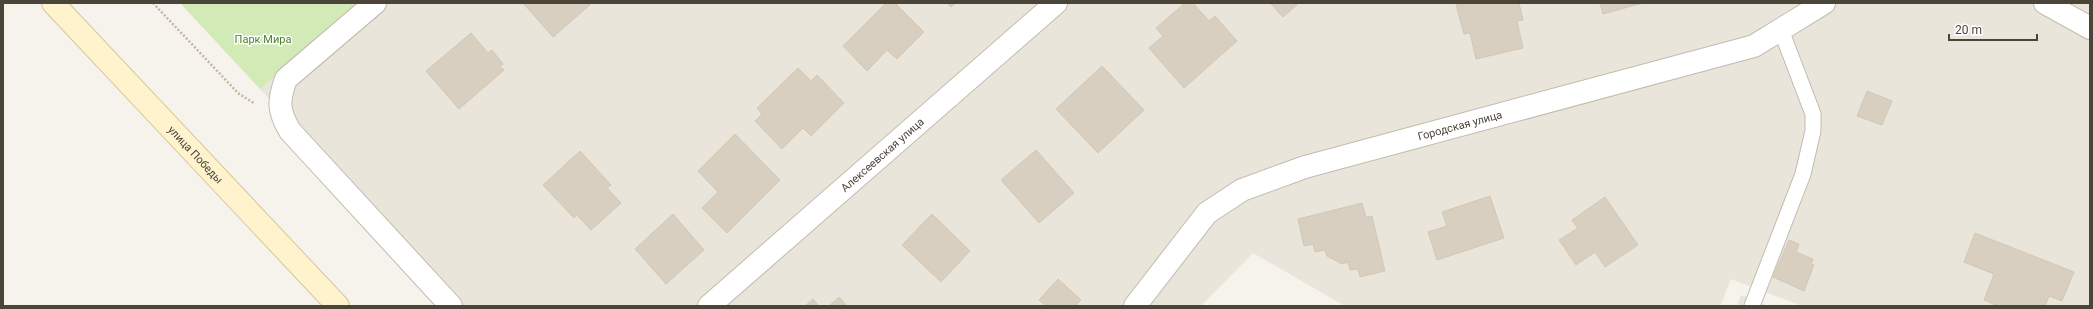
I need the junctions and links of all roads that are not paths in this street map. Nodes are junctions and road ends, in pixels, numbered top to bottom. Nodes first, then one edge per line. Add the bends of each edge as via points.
1 (53, 3) edge
2 (375, 3) edge
3 (1056, 3) edge
4 (1824, 3) edge
5 (2045, 3) edge
6 (2090, 28) edge
7 (1781, 30) junction
8 (338, 306) edge
9 (451, 306) edge
10 (709, 306) edge
11 (1136, 306) edge
12 (1752, 306) edge

1 - 8 street, улица Победы
2 - 9 street via 286,79 280,97 281,116 290,131
3 - 10 street, Алексеевская улица
4 - 7 street, Городская улица
5 - 6 street
7 - 11 street, Городская улица via 1754,46 1305,167 1242,190 1207,213
7 - 12 lane via 1813,114 1813,131 1803,174

